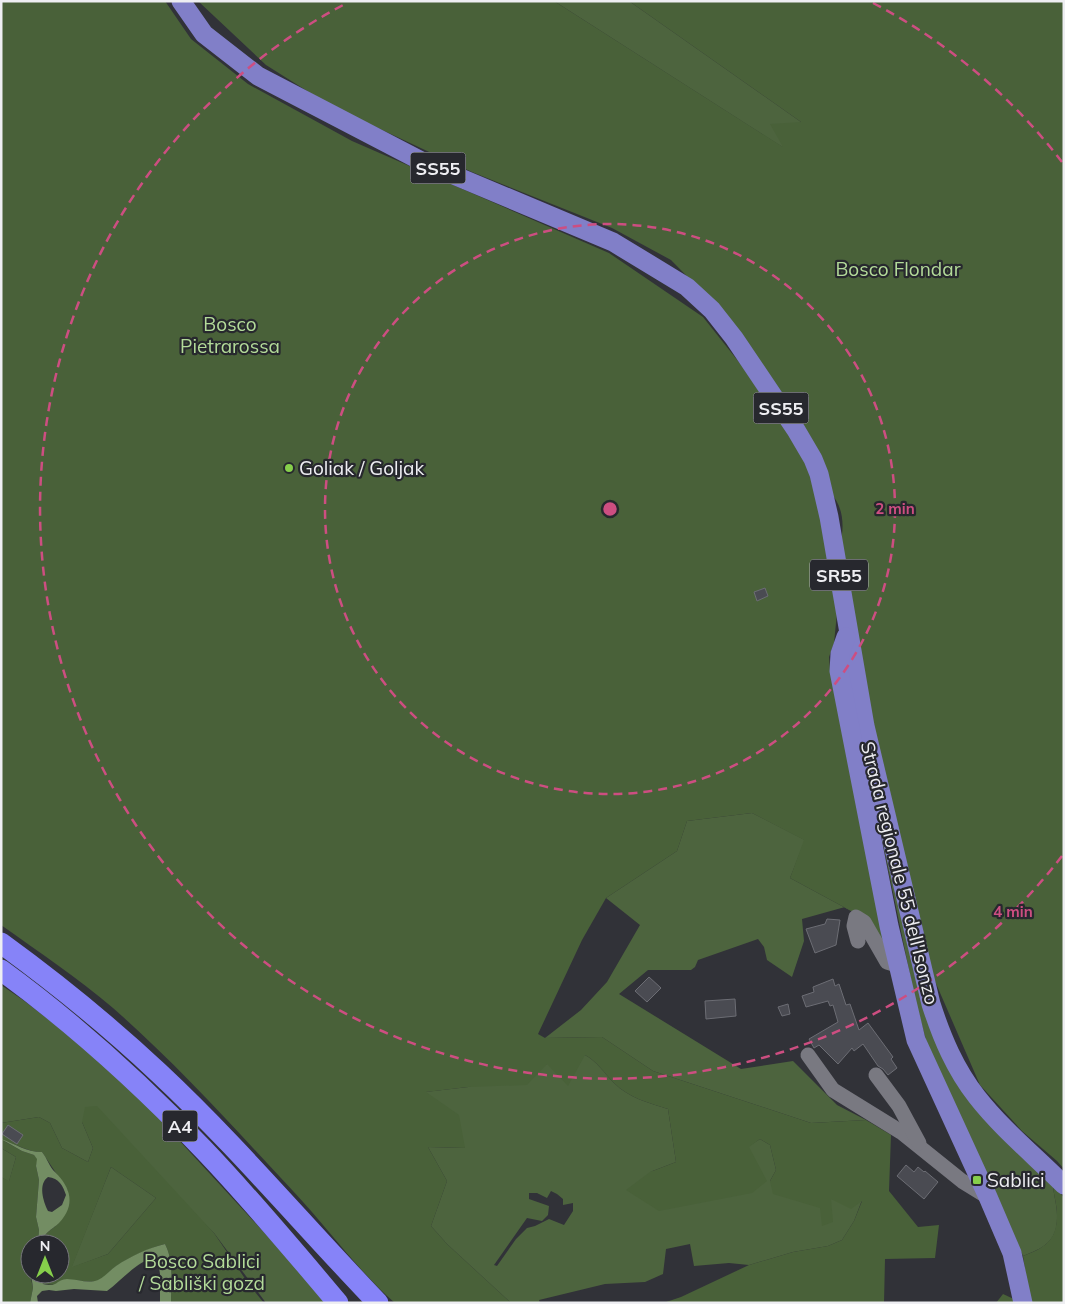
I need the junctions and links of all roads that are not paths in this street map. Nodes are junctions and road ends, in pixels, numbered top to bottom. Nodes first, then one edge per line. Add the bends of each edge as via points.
1 (181, 1) edge
2 (829, 517) joint
3 (848, 632) junction
4 (858, 942) dead end
5 (1, 943) edge
6 (897, 965) junction
7 (1, 970) edge
8 (808, 1055) dead end
9 (876, 1075) dead end
10 (921, 1148) junction
11 (1064, 1185) edge
12 (988, 1197) junction
13 (315, 1238) junction
14 (338, 1303) edge
15 (366, 1303) edge
16 (370, 1303) edge
17 (378, 1303) edge
18 (382, 1303) edge
19 (1023, 1303) edge

1 - 2 main road, SS55 via 204,34 258,76 425,163 613,242 687,287 712,310 734,338 796,430 819,474
2 - 3 main road, Strada regionale 55 dell'Isonzo / SR55
3 - 6 main road via 840,654 839,671
3 - 11 main road, Strada regionale 55 dell'Isonzo / SR55 via 867,736 941,1036 977,1097 998,1122
4 - 6 street via 854,926 856,918 864,922 886,962
5 - 13 highway, A4 via 98,1017 160,1073 222,1135
6 - 12 main road via 916,1040
7 - 14 highway, A4 via 82,1032 144,1089 204,1150
8 - 10 street via 833,1090
9 - 10 street via 899,1106
10 - 12 street
12 - 19 main road via 1012,1253
13 - 15 highway
13 - 16 highway
13 - 17 highway, A4
13 - 18 highway

